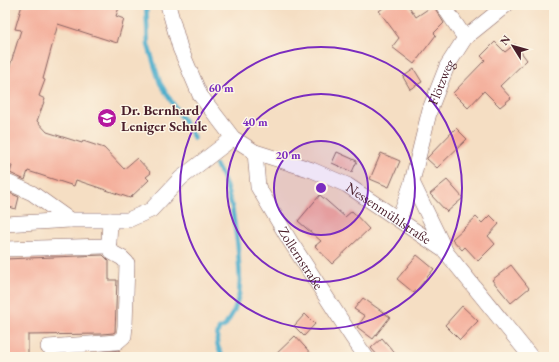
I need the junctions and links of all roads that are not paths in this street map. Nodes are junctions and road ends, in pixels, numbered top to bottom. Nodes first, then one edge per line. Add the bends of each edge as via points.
1 (168, 5) edge
2 (443, 5) edge
3 (506, 5) edge
4 (465, 38) junction
5 (233, 138) junction
6 (255, 152) junction
7 (5, 181) edge
8 (412, 182) junction
9 (70, 220) junction
10 (110, 220) junction
11 (399, 220) junction
12 (5, 224) edge
13 (107, 245) junction
14 (5, 249) edge
15 (445, 251) junction
16 (48, 347) dead end
17 (366, 357) edge
18 (531, 357) edge

1 - 5 street, Nessenmühlstraße via 180,48 200,95
2 - 4 street
3 - 4 street, Flötzweg
4 - 8 street, Flötzweg via 447,66 430,110
5 - 6 street, Nessenmühlstraße
5 - 10 street via 181,178 152,210 128,220
6 - 11 street, Nessenmühlstraße via 312,170 347,185
6 - 17 street, Zollernstraße via 258,187
7 - 9 street via 32,193
8 - 11 street, Flötzweg
8 - 15 street
9 - 10 street
9 - 12 street
10 - 13 street
11 - 15 street, Nessenmühlstraße
13 - 14 street
13 - 16 street via 127,263 124,336 117,342
15 - 18 street, Nessenmühlstraße

